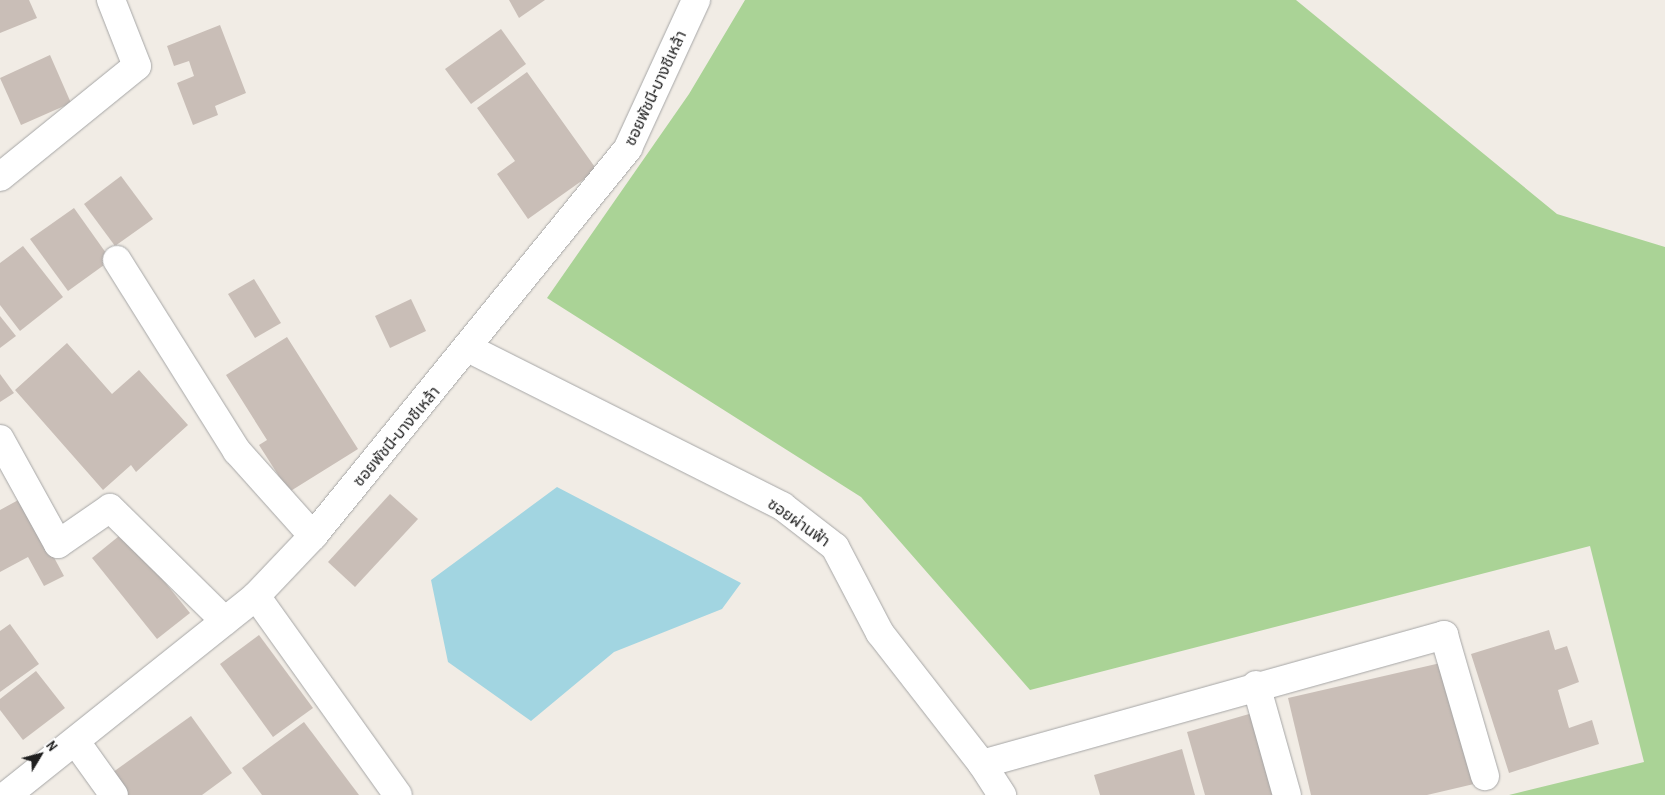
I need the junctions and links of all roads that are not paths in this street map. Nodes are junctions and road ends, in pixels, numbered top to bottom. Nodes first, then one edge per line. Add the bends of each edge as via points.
1 (111, 0) edge
2 (696, 0) edge
3 (1, 171) edge
4 (117, 260) dead end
5 (468, 348) junction
6 (0, 439) edge
7 (313, 536) junction
8 (256, 596) junction
9 (225, 621) junction
10 (1256, 685) junction
11 (76, 742) junction
12 (982, 764) junction
13 (1485, 776) dead end
14 (7, 795) edge
15 (114, 795) edge
16 (398, 795) edge
17 (1002, 795) edge
18 (1287, 795) edge

1 - 3 street via 137,66
2 - 5 street, ซอยพัชนี-บางชีเหล้า via 628,148
4 - 7 street via 237,451
5 - 7 street, ซอยพัชนี-บางชีเหล้า
5 - 12 street, ซอยผ่านฟ้า via 782,506 835,547 880,633
6 - 9 street via 58,544 110,508
7 - 8 street, ซอยพัชนี-บางชีเหล้า
8 - 9 street, ซอยพัชนี-บางชีเหล้า
8 - 16 street
9 - 11 street, ซอยพัชนี-บางชีเหล้า
10 - 12 street
10 - 13 street via 1444,635
10 - 18 street
11 - 14 street, ซอยพัชนี-บางชีเหล้า
11 - 15 street
12 - 17 street, ซอยผ่านฟ้า

